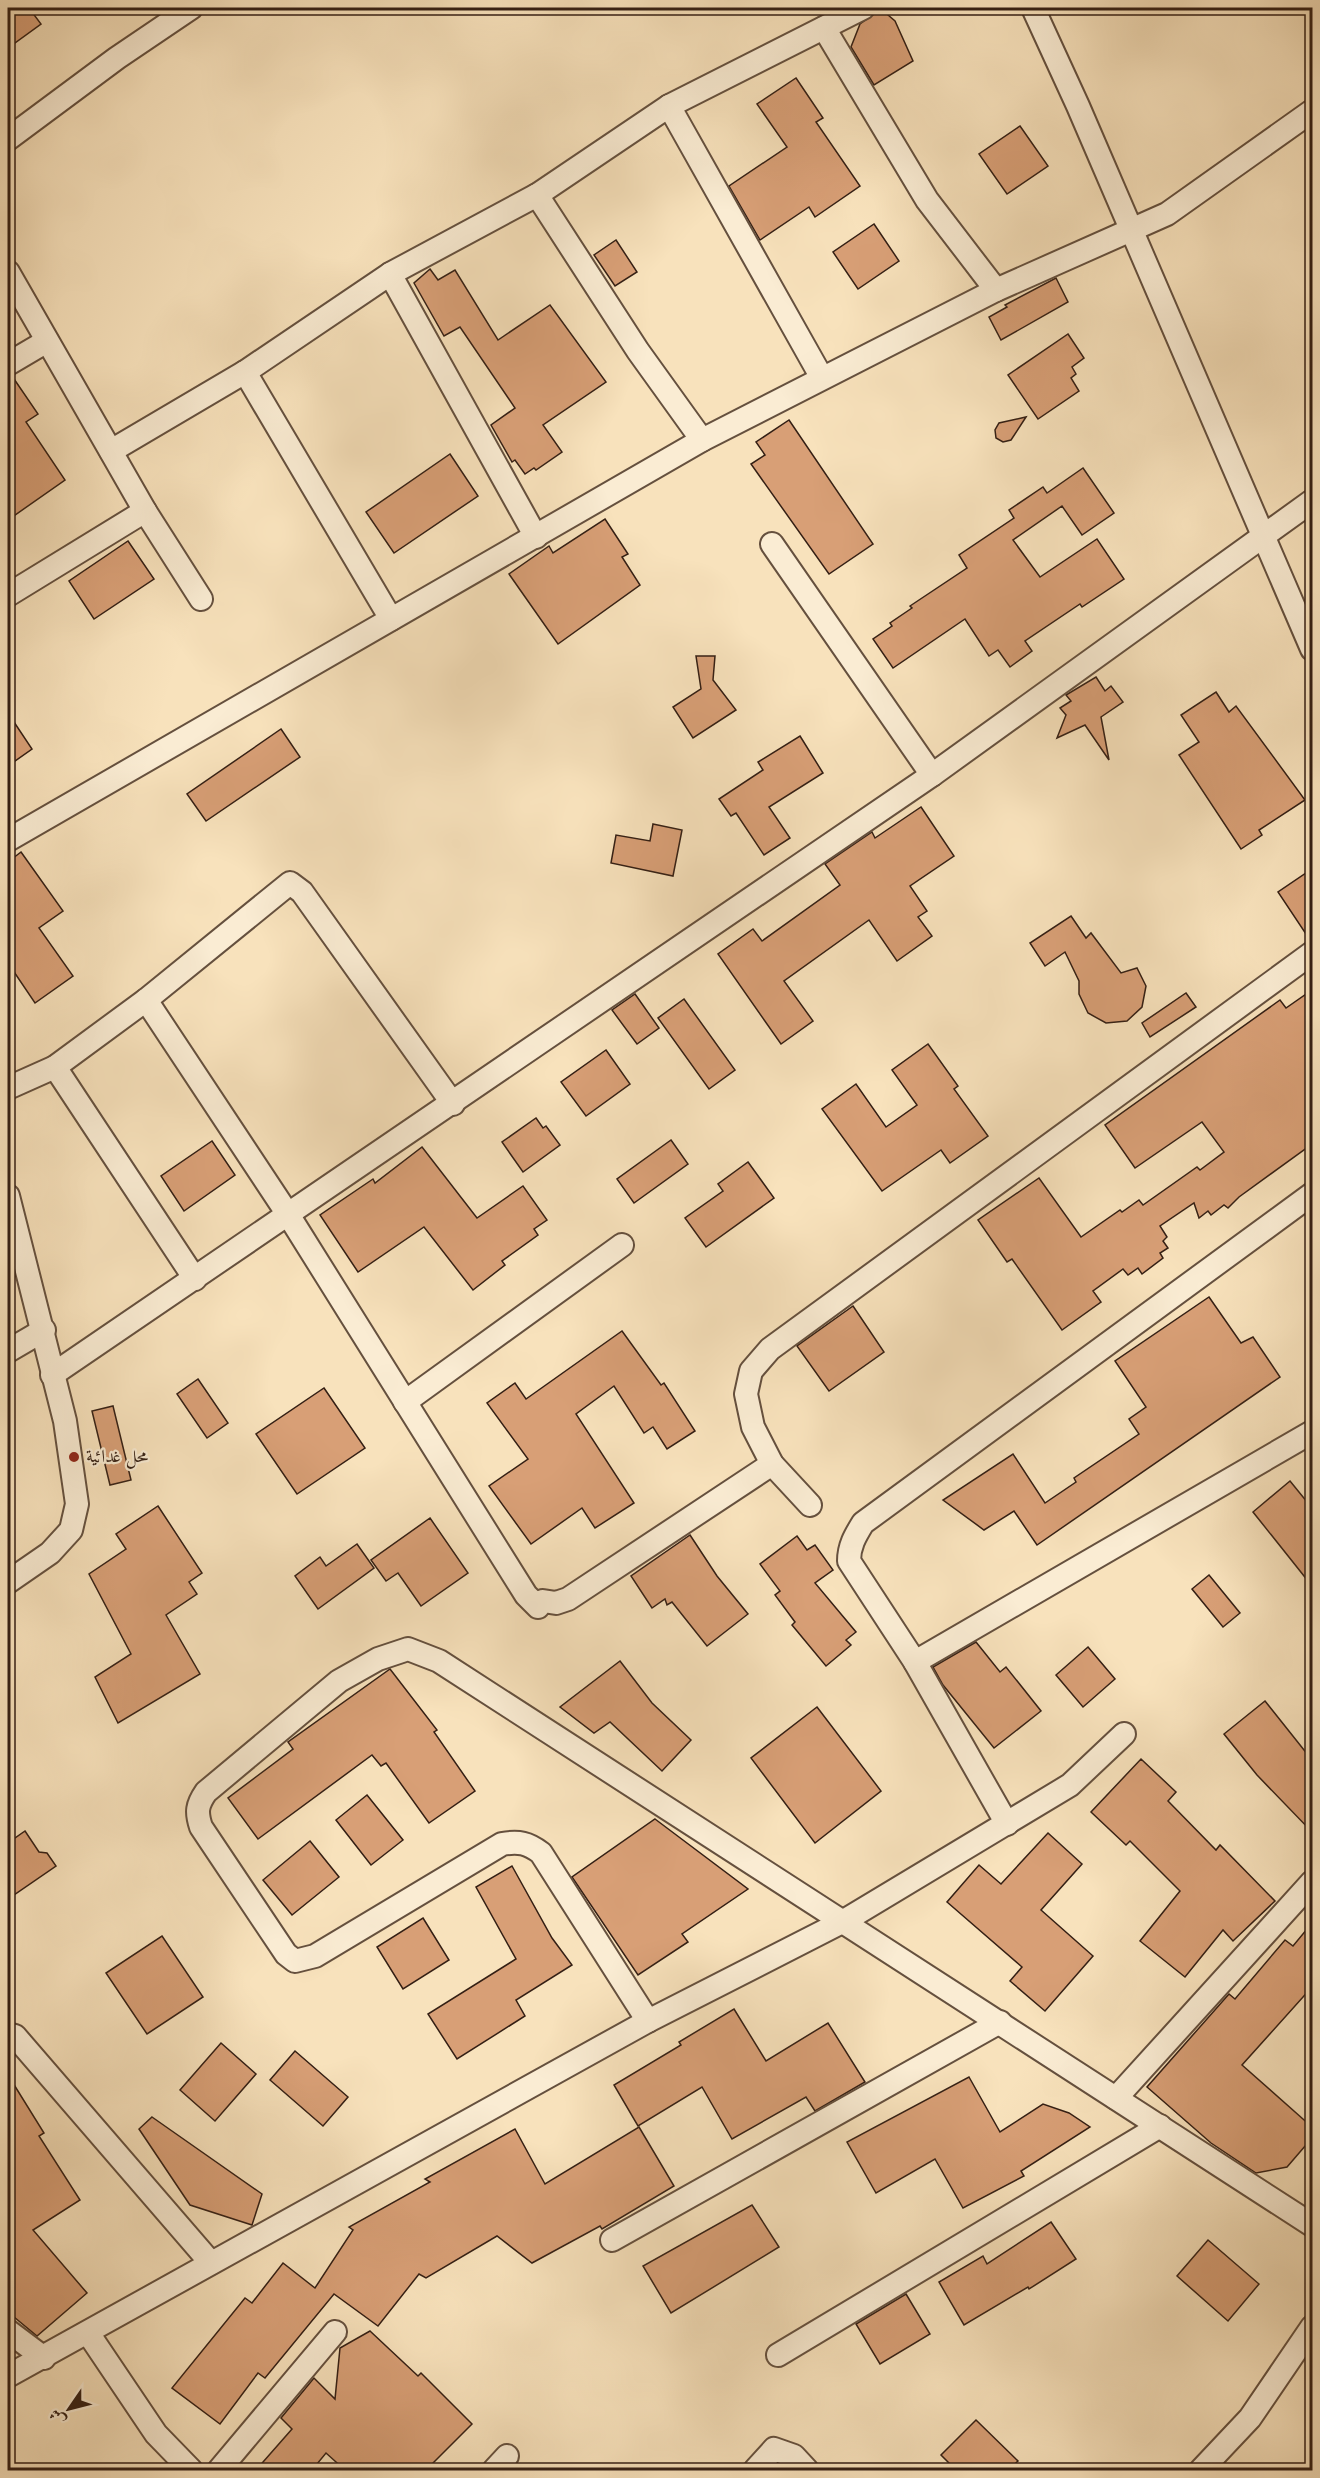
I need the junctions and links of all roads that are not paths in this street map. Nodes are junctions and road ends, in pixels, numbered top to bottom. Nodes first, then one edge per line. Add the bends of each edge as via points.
1 (190, 8) edge
2 (863, 8) edge
3 (1033, 8) edge
4 (824, 28) junction
5 (669, 106) junction
6 (1312, 111) edge
7 (8, 139) edge
8 (537, 195) junction
9 (1131, 228) junction
10 (8, 272) edge
11 (390, 274) junction
12 (996, 290) junction
13 (47, 341) junction
14 (8, 364) edge
15 (245, 372) junction
16 (822, 378) junction
17 (702, 440) junction
18 (111, 451) junction
19 (1312, 501) edge
20 (145, 511) junction
21 (1261, 536) junction
22 (536, 537) junction
23 (772, 544) dead end
24 (8, 595) edge
25 (201, 599) dead end
26 (391, 619) junction
27 (1312, 649) edge
28 (932, 775) junction
29 (8, 840) edge
30 (1312, 953) edge
31 (146, 1000) junction
32 (55, 1067) junction
33 (8, 1088) edge
34 (453, 1104) junction
35 (1312, 1194) edge
36 (8, 1196) edge
37 (289, 1216) junction
38 (621, 1245) dead end
39 (195, 1279) junction
40 (44, 1330) junction
41 (8, 1351) edge
42 (52, 1375) junction
43 (405, 1402) junction
44 (1312, 1432) edge
45 (772, 1464) junction
46 (810, 1505) dead end
47 (8, 1582) edge
48 (915, 1662) junction
49 (1124, 1734) dead end
50 (1007, 1824) junction
51 (1312, 1882) edge
52 (844, 1921) junction
53 (648, 2021) junction
54 (1000, 2022) junction
55 (8, 2034) edge
56 (1116, 2098) junction
57 (1160, 2126) junction
58 (1312, 2224) edge
59 (612, 2240) dead end
60 (211, 2263) junction
61 (1312, 2327) edge
62 (8, 2331) edge
63 (335, 2332) dead end
64 (88, 2333) junction
65 (778, 2355) dead end
66 (44, 2358) junction
67 (8, 2376) edge
68 (191, 2470) edge
69 (219, 2470) edge
70 (755, 2470) edge
71 (807, 2470) edge
72 (1201, 2470) edge

1 - 7 street
2 - 4 street
3 - 9 street
4 - 5 street
4 - 12 street via 927,200
5 - 8 street
5 - 16 street
6 - 9 street via 1167,214
8 - 11 street
8 - 17 street via 638,351
9 - 12 street
9 - 21 street
10 - 13 street
11 - 15 street
11 - 22 street
12 - 16 street
13 - 14 street
13 - 18 street
15 - 18 street
15 - 26 street
16 - 17 street
17 - 22 street
18 - 20 street
19 - 21 street
20 - 24 street
20 - 25 street
21 - 27 street
21 - 28 street
22 - 26 street
23 - 28 street
26 - 29 street
28 - 34 street
30 - 45 street via 770,1349 752,1371 746,1395 753,1427
31 - 32 street
31 - 34 street via 290,883 302,892
31 - 37 street
32 - 33 street
32 - 39 street
34 - 37 street
35 - 48 street via 863,1523 849,1549 849,1561
36 - 40 street
37 - 39 street
37 - 43 street
38 - 43 street
39 - 42 street
40 - 41 street
40 - 42 street
42 - 47 street via 65,1421 77,1504 70,1530 50,1553
43 - 45 street via 526,1595 538,1607 543,1601 556,1603 568,1599
44 - 48 street
45 - 46 street
48 - 50 street
49 - 50 street via 1070,1785
50 - 52 street
51 - 56 street
52 - 53 street
52 - 53 street via 440,1661 408,1649 378,1659 339,1681 206,1792 199,1803 196,1813 201,1827 286,1954 295,1961 315,1956 502,1844 530,1844 541,1853
52 - 54 street
53 - 60 street
54 - 56 street
54 - 59 street
55 - 60 street via 15,2036
56 - 57 street
57 - 58 street
57 - 65 street
60 - 64 street
61 - 72 street via 1250,2418
62 - 66 street
63 - 69 street
64 - 66 street
64 - 68 street via 156,2434
66 - 67 street
70 - 71 street via 774,2449 794,2456

